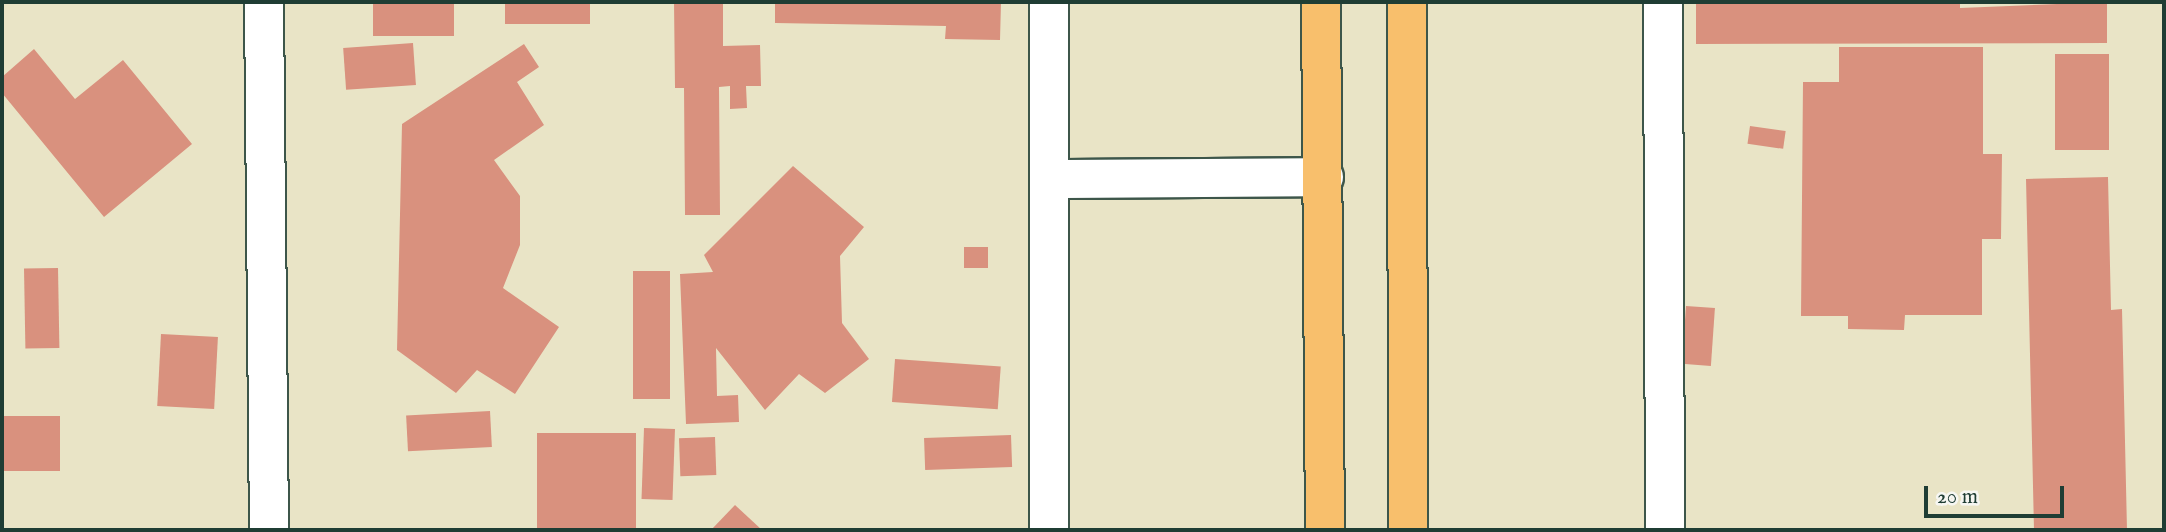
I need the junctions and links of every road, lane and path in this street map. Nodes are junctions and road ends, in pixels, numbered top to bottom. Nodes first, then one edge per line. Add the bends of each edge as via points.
1 (264, 2) edge
2 (1049, 2) edge
3 (1321, 2) edge
4 (1407, 2) edge
5 (1663, 2) edge
6 (1324, 177) junction
7 (1050, 179) junction
8 (269, 530) edge
9 (1049, 530) edge
10 (1325, 530) edge
11 (1408, 530) edge
12 (1665, 530) edge

1 - 8 street
2 - 7 street
3 - 6 main road
4 - 11 main road
5 - 12 street
6 - 7 street
6 - 10 main road
7 - 9 street

